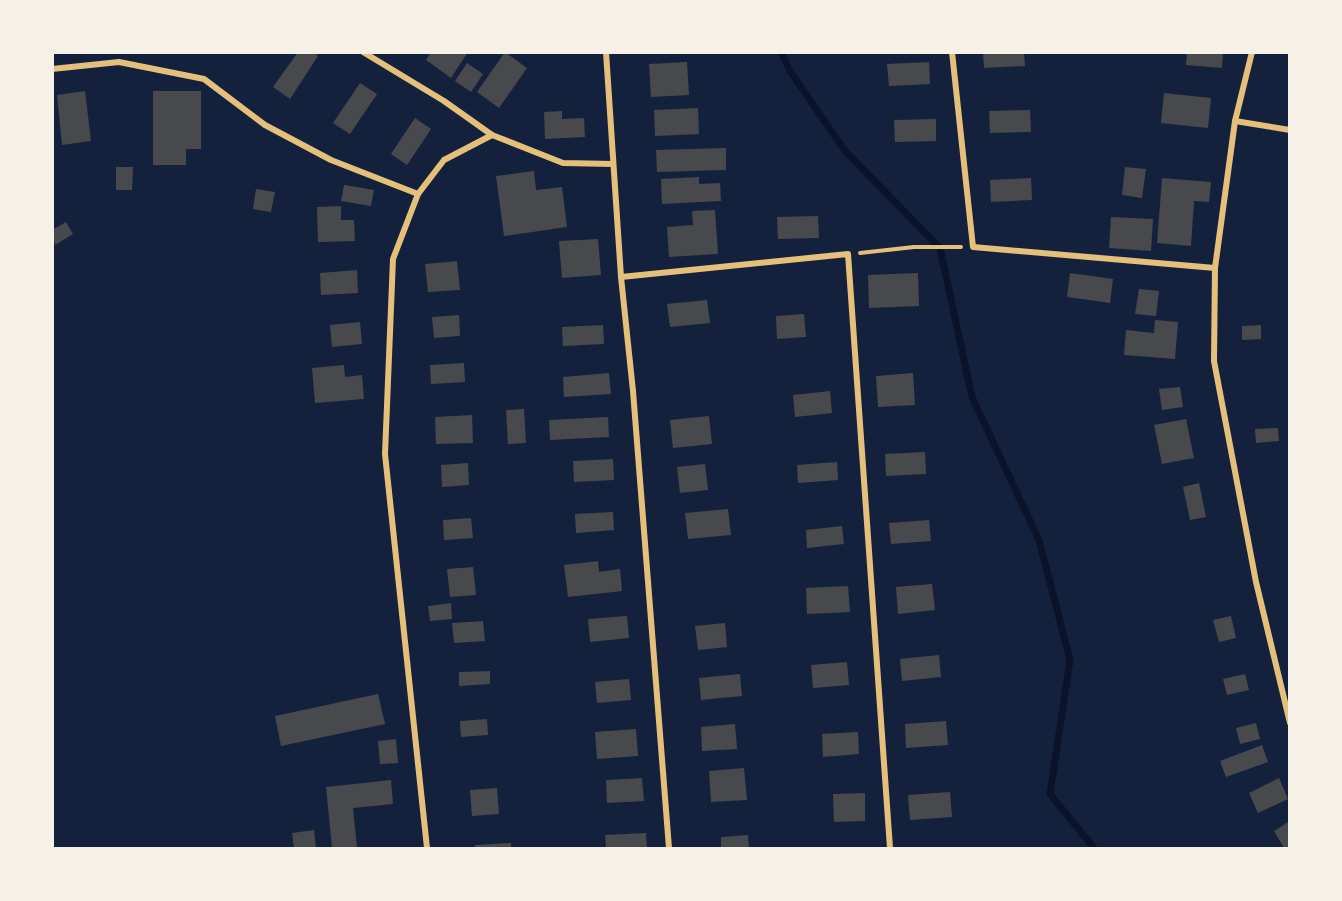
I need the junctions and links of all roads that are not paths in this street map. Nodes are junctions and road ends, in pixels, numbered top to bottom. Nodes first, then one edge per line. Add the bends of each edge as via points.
1 (363, 52) edge
2 (606, 52) edge
3 (952, 52) edge
4 (1252, 52) edge
5 (52, 69) edge
6 (1235, 121) junction
7 (1290, 130) edge
8 (492, 135) junction
9 (613, 164) junction
10 (418, 194) junction
11 (1215, 268) junction
12 (621, 277) junction
13 (1290, 723) edge
14 (428, 849) edge
15 (669, 849) edge
16 (890, 849) edge

1 - 8 street
2 - 9 street
3 - 11 street via 973,247
4 - 6 street
5 - 10 street via 119,62 204,79 266,125 331,160
6 - 7 street
6 - 11 street
8 - 9 street via 563,163
8 - 10 street via 444,160
9 - 12 street
10 - 14 street via 393,259 385,454
11 - 13 street via 1214,361 1256,582
12 - 15 street
12 - 16 street via 848,254

